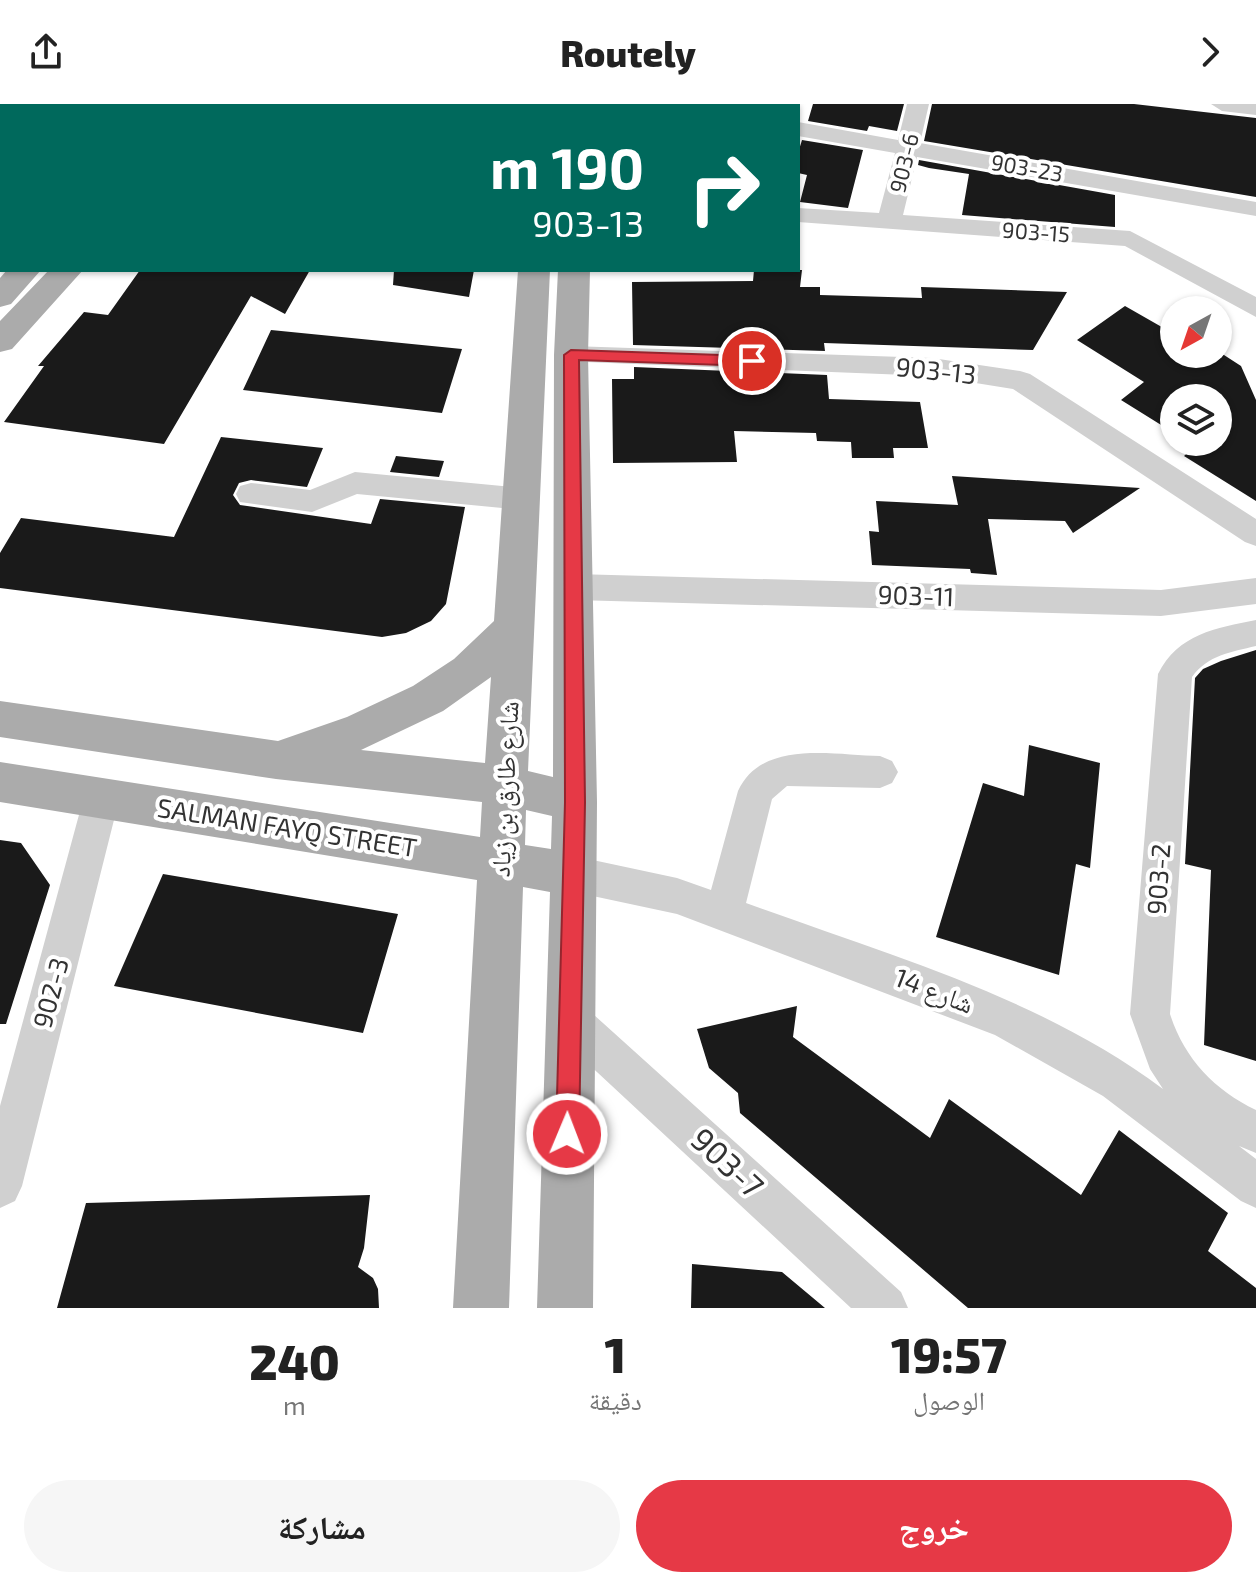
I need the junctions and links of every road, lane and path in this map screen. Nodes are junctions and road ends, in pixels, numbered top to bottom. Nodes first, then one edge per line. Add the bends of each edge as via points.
1 (918, 104) edge
2 (1222, 104) edge
3 (1256, 108) edge
4 (800, 129) edge
5 (908, 147) junction
6 (1129, 186) junction
7 (1256, 209) edge
8 (800, 215) edge
9 (889, 222) junction
10 (1130, 239) junction
11 (65, 272) edge
12 (534, 272) edge
13 (574, 272) edge
14 (1256, 308) edge
15 (0, 341) edge
16 (571, 355) junction
17 (251, 494) dead end
18 (522, 499) junction
19 (1256, 534) edge
20 (575, 587) junction
21 (1256, 591) edge
22 (514, 628) junction
23 (1256, 633) edge
24 (0, 719) edge
25 (276, 760) junction
26 (880, 772) dead end
27 (0, 782) edge
28 (506, 785) junction
29 (101, 800) junction
30 (575, 802) junction
31 (501, 862) junction
32 (574, 874) junction
33 (724, 913) junction
34 (569, 1019) junction
35 (1256, 1132) edge
36 (0, 1186) edge
37 (1256, 1186) edge
38 (481, 1308) edge
39 (565, 1308) edge
40 (885, 1308) edge

1 - 5 street, 903-6
2 - 3 street
4 - 5 street, 903-23
5 - 6 street, 903-23
5 - 9 street, 903-6
6 - 7 street, 903-23
6 - 10 street
8 - 9 street, 903-15
9 - 10 street, 903-15
10 - 14 street, 903-15
11 - 15 main road
12 - 18 main road, شارع طارق بن زياد
13 - 16 main road
16 - 19 street, 903-13 via 932,367 1020,381
16 - 20 main road
17 - 18 street via 312,501 355,483
18 - 22 main road, شارع طارق بن زياد
20 - 21 street, 903-11 via 1161,603
20 - 30 main road
22 - 25 main road via 469,671 411,710 350,737
22 - 28 main road, شارع طارق بن زياد
23 - 35 street, 903-2 via 1204,644 1175,674 1150,1014 1169,1067 1189,1091 1212,1111
24 - 25 main road
25 - 28 main road
26 - 33 street via 786,770 769,777 756,791
27 - 29 main road, SALMAN FAYQ STREET
28 - 30 main road
28 - 31 main road, شارع طارق بن زياد
29 - 31 main road, SALMAN FAYQ STREET
29 - 36 street, 902-3
30 - 32 main road
31 - 32 main road, SALMAN FAYQ STREET
31 - 38 main road, شارع طارق بن زياد
32 - 33 street, شارع 14 via 677,896
32 - 34 main road
33 - 37 street, شارع 14 via 1034,1033 1118,1081
34 - 39 main road
34 - 40 street, 903-7

